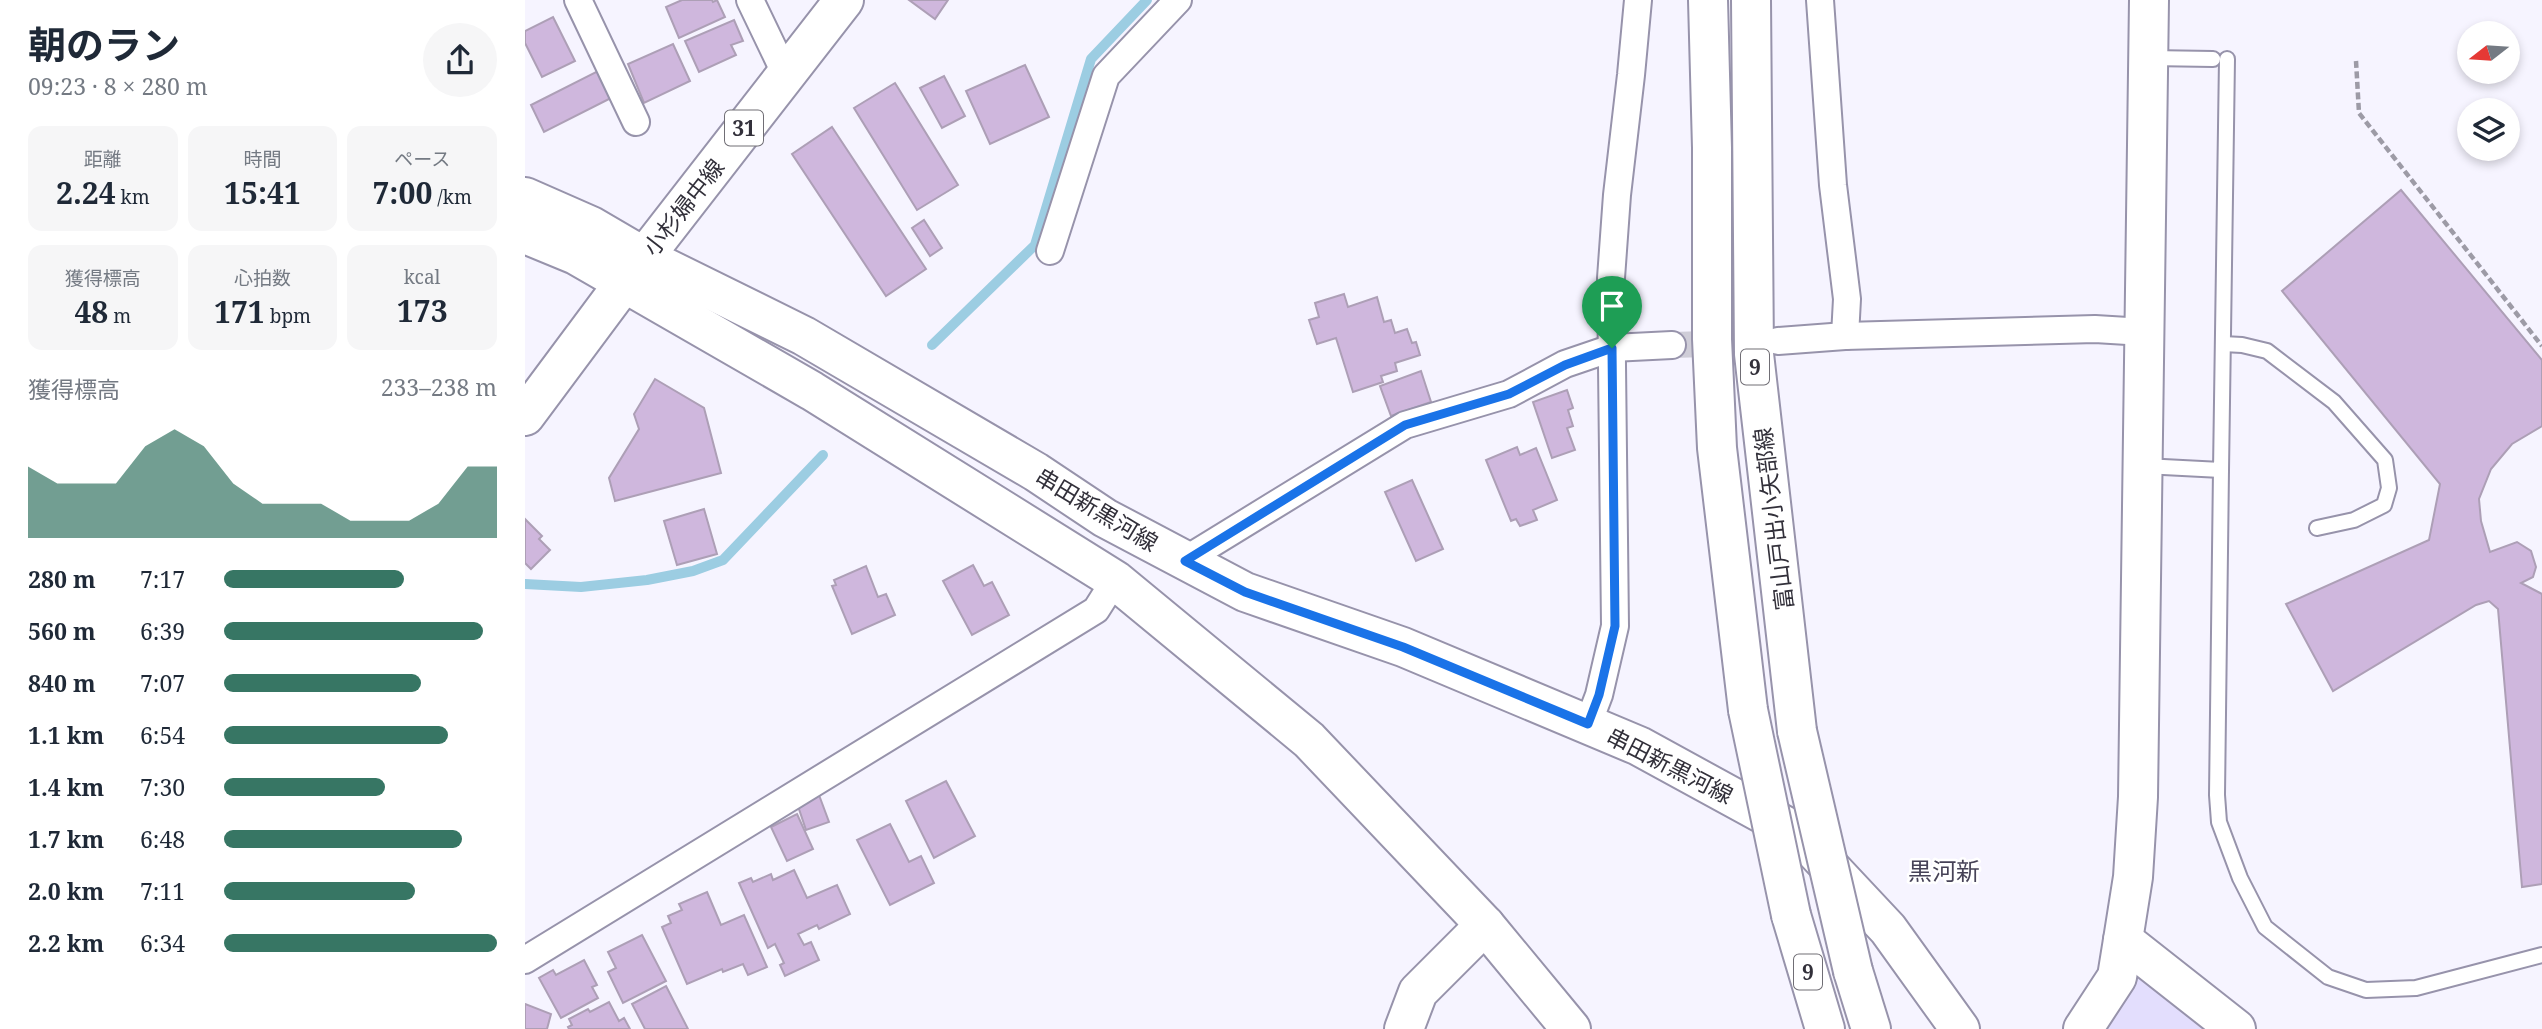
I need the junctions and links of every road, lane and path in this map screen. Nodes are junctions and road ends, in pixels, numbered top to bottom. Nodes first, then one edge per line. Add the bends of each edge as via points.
1 (578, 0) edge
2 (750, 0) edge
3 (844, 0) edge
4 (1178, 0) edge
5 (1638, 0) edge
6 (1708, 0) edge
7 (1751, 0) edge
8 (1819, 0) edge
9 (2150, 0) edge
10 (2149, 58) junction
11 (2356, 61) dead end
12 (786, 75) junction
13 (636, 122) dead end
14 (525, 197) edge
15 (525, 234) edge
16 (1050, 251) dead end
17 (634, 270) junction
18 (2144, 332) junction
19 (1845, 336) junction
20 (1778, 341) tunnel mouth
21 (2223, 344) junction
22 (1672, 345) tunnel mouth
23 (2542, 346) edge
24 (1612, 348) junction
25 (525, 416) edge
26 (2142, 465) junction
27 (2221, 470) junction
28 (2317, 528) dead end
29 (1185, 561) junction
30 (1115, 580) junction
31 (1588, 724) junction
32 (1485, 925) junction
33 (2123, 940) junction
34 (2542, 955) edge
35 (525, 960) edge
36 (1404, 1029) edge
37 (1571, 1029) edge
38 (1825, 1029) edge
39 (1871, 1029) edge
40 (1960, 1029) edge
41 (2083, 1029) edge
42 (2236, 1029) edge

1 - 13 street
2 - 12 street
3 - 12 main road, 小杉婦中線 / 31
4 - 16 street via 1106,76
5 - 24 street via 1616,195
6 - 38 main road, 富山戸出小矢部線 / 9, bridge via 1717,448 1748,710 1791,915
7 - 39 main road, 富山戸出小矢部線 / 9, bridge via 1754,354 1797,731
8 - 19 street via 1847,299
9 - 10 main road
10 - 18 main road
10 - 21 lane via 2220,59
11 - 23 path via 2358,113
12 - 17 main road, 小杉婦中線 / 31
14 - 17 main road, 串田新黒河線 via 591,226
15 - 17 main road, 串田新黒河線 via 576,255
17 - 25 main road, 小杉婦中線 / 31
17 - 29 main road, 串田新黒河線 via 804,335 1037,472 1105,518
17 - 30 main road, 串田新黒河線 via 812,391
18 - 19 street via 2095,329
18 - 26 main road
19 - 20 street
21 - 27 lane
21 - 28 lane via 2267,351 2334,402 2385,460 2389,488 2384,505 2354,520
22 - 24 street
24 - 29 street via 1565,365 1509,394 1405,425
24 - 31 street via 1615,626
26 - 27 lane
26 - 33 main road via 2138,797
27 - 34 lane via 2227,549 2219,822 2265,927 2328,978 2366,990 2416,988
29 - 31 main road, 串田新黒河線 via 1245,592 1403,647
30 - 32 main road, 串田新黒河線 via 1309,740
30 - 35 street via 1096,610
31 - 40 main road, 串田新黒河線 via 1639,746 1798,832 1888,929
32 - 36 main road via 1418,992
32 - 37 main road, 串田新黒河線
33 - 41 main road via 2117,977
33 - 42 main road

